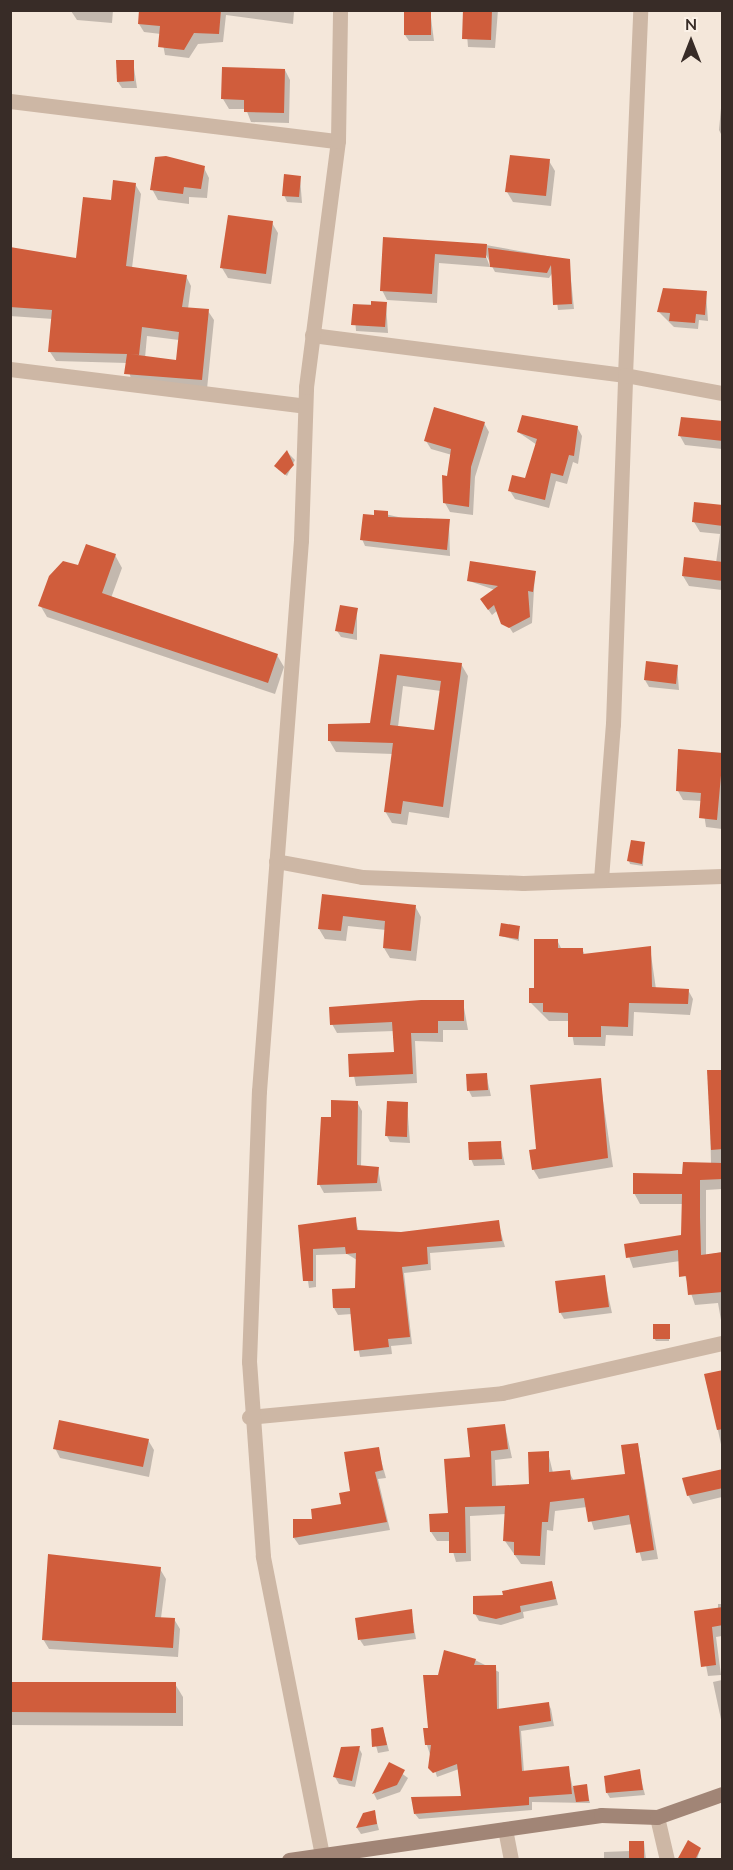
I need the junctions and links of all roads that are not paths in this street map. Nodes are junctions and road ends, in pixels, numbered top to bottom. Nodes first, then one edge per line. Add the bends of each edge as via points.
1 (340, 10) edge
2 (640, 10) edge
3 (10, 101) edge
4 (338, 141) junction
5 (312, 335) junction
6 (10, 369) edge
7 (625, 375) junction
8 (723, 393) edge
9 (305, 406) junction
10 (276, 861) junction
11 (723, 876) edge
12 (602, 879) junction
13 (723, 1343) edge
14 (249, 1417) junction
15 (723, 1794) edge
16 (657, 1817) junction
17 (505, 1828) junction
18 (322, 1855) junction
19 (289, 1860) edge
20 (511, 1860) edge
21 (667, 1860) edge

1 - 4 street
2 - 7 street
3 - 4 street
4 - 5 street
5 - 7 street
5 - 9 street
6 - 9 street
7 - 8 street
7 - 12 street via 613,724
9 - 10 street via 301,540
10 - 12 street via 362,877 523,883
10 - 14 street via 260,1091
11 - 12 street
13 - 14 street via 502,1393
14 - 18 street via 263,1556
15 - 16 main road
16 - 17 main road via 602,1815
16 - 21 street
17 - 18 main road
17 - 20 street
18 - 19 main road

